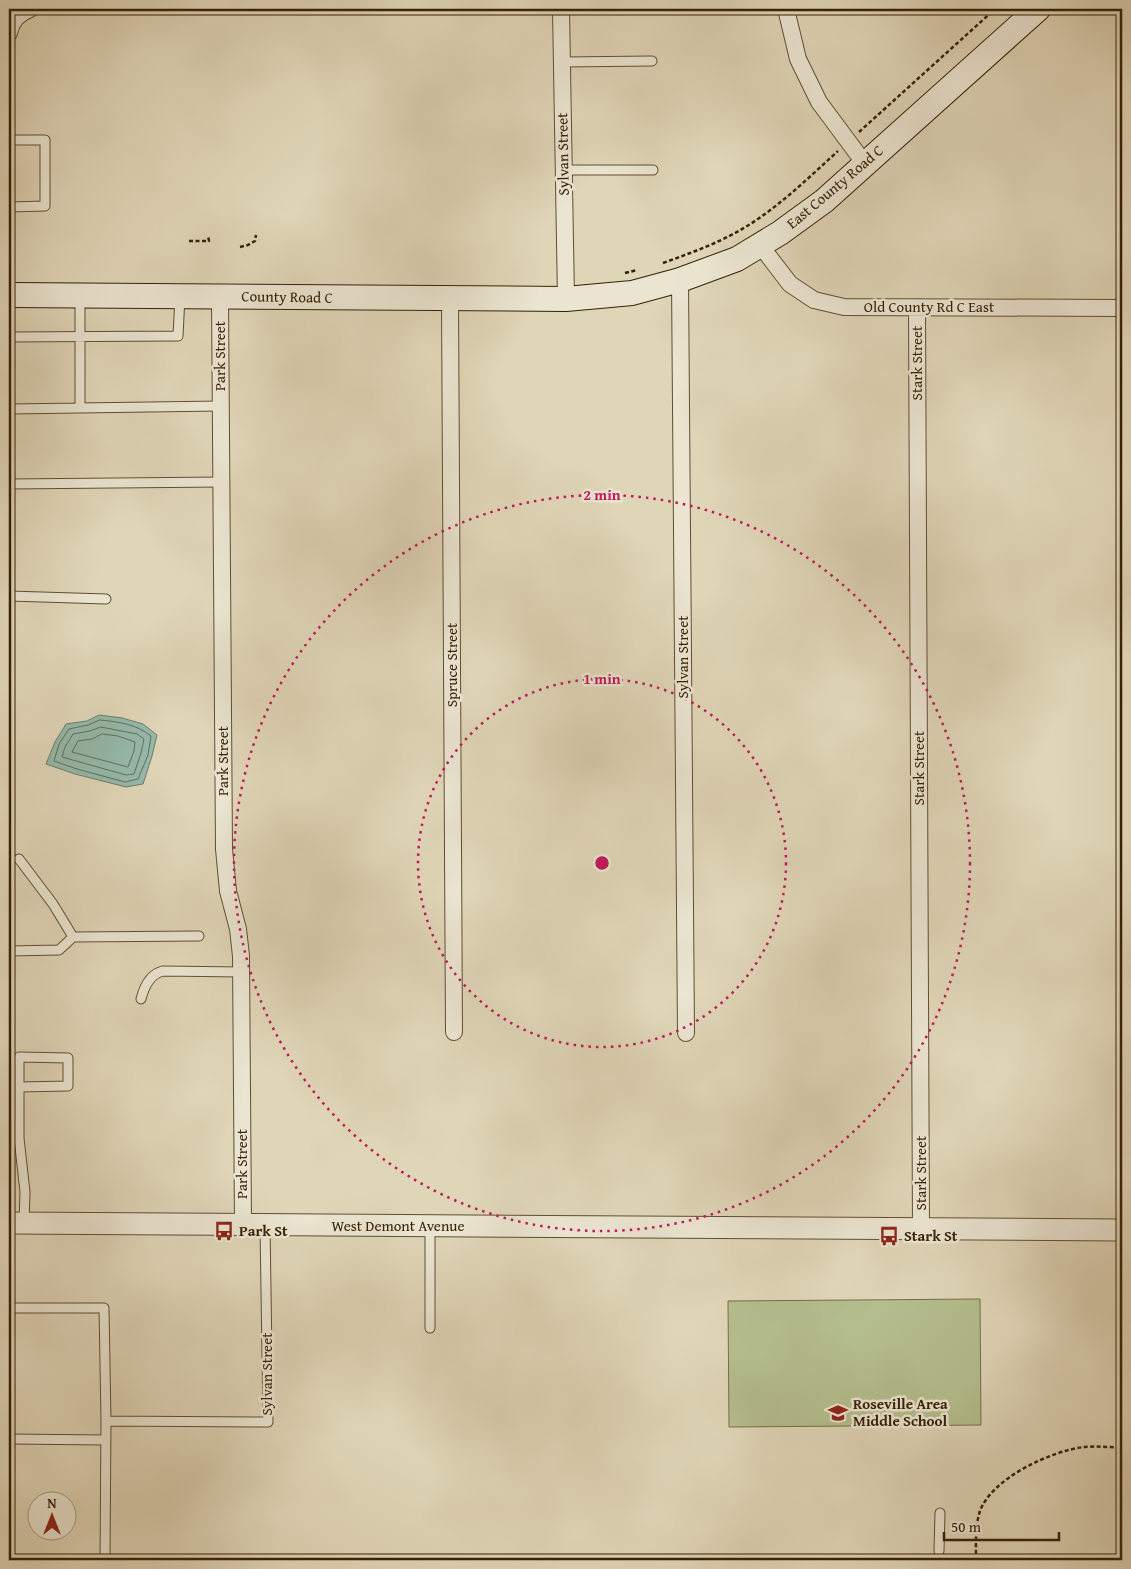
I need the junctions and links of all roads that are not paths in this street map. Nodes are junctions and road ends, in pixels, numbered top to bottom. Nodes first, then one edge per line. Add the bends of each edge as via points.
1 (30, 9) edge
2 (561, 9) edge
3 (786, 9) edge
4 (1038, 9) edge
5 (9, 33) edge
6 (652, 61) dead end
7 (562, 62) junction
8 (9, 140) edge
9 (865, 164) junction
10 (564, 170) junction
11 (653, 170) dead end
12 (9, 207) edge
13 (760, 245) junction
14 (680, 280) junction
15 (9, 295) edge
16 (80, 295) junction
17 (180, 296) junction
18 (220, 296) junction
19 (450, 299) junction
20 (566, 299) junction
21 (917, 308) junction
22 (1122, 308) edge
23 (80, 336) junction
24 (9, 337) edge
25 (220, 406) junction
26 (80, 408) junction
27 (9, 409) edge
28 (221, 482) junction
29 (9, 484) edge
30 (9, 596) edge
31 (106, 599) dead end
32 (19, 859) dead end
33 (200, 936) dead end
34 (73, 937) junction
35 (9, 951) edge
36 (242, 972) junction
37 (141, 999) dead end
38 (454, 1032) dead end
39 (686, 1034) dead end
40 (19, 1087) junction
41 (16, 1223) edge
42 (243, 1224) junction
43 (265, 1225) junction
44 (430, 1226) junction
45 (921, 1229) junction
46 (1122, 1230) edge
47 (9, 1308) edge
48 (430, 1328) dead end
49 (106, 1422) junction
50 (9, 1439) edge
51 (106, 1440) junction
52 (940, 1513) dead end
53 (939, 1551) dead end
54 (104, 1560) edge

1 - 5 street via 15,19
2 - 7 street, Sylvan Street
3 - 9 street via 798,59 819,102
4 - 9 main road, East County Road C
6 - 7 lane
7 - 10 street, Sylvan Street
8 - 12 lane via 44,140 45,206
9 - 13 main road, East County Road C via 824,200
10 - 11 lane
10 - 20 street, Sylvan Street
13 - 14 main road, East County Road C via 737,259
13 - 21 street, Old County Rd C East via 790,284 814,300 844,307
14 - 20 main road, East County Road C via 632,293
14 - 39 street, Sylvan Street
15 - 16 main road, County Road C
16 - 17 main road, County Road C
16 - 23 lane
17 - 18 main road, County Road C
17 - 23 lane via 178,336
18 - 19 main road, County Road C
18 - 25 street, Park Street
19 - 20 main road, County Road C
19 - 38 street, Spruce Street
21 - 22 street, Old County Rd C East
21 - 45 street, Stark Street
23 - 24 lane
23 - 26 lane
25 - 26 lane
25 - 28 street, Park Street
26 - 27 lane
28 - 29 lane
28 - 36 street, Park Street via 224,849
30 - 31 lane
32 - 34 lane
33 - 34 lane
34 - 35 lane via 59,950
36 - 37 lane via 158,972 147,982
36 - 42 street, Park Street
40 - 40 lane via 19,1057 68,1058 68,1086
40 - 41 lane via 19,1138 25,1192
41 - 42 street, West Demont Avenue
42 - 43 street, West Demont Avenue
43 - 44 street, West Demont Avenue
43 - 49 lane, Sylvan Street via 268,1422
44 - 45 street, West Demont Avenue
44 - 48 lane
45 - 46 street, West Demont Avenue
47 - 49 lane via 104,1308
49 - 51 lane
50 - 51 lane
51 - 54 lane
52 - 53 lane

